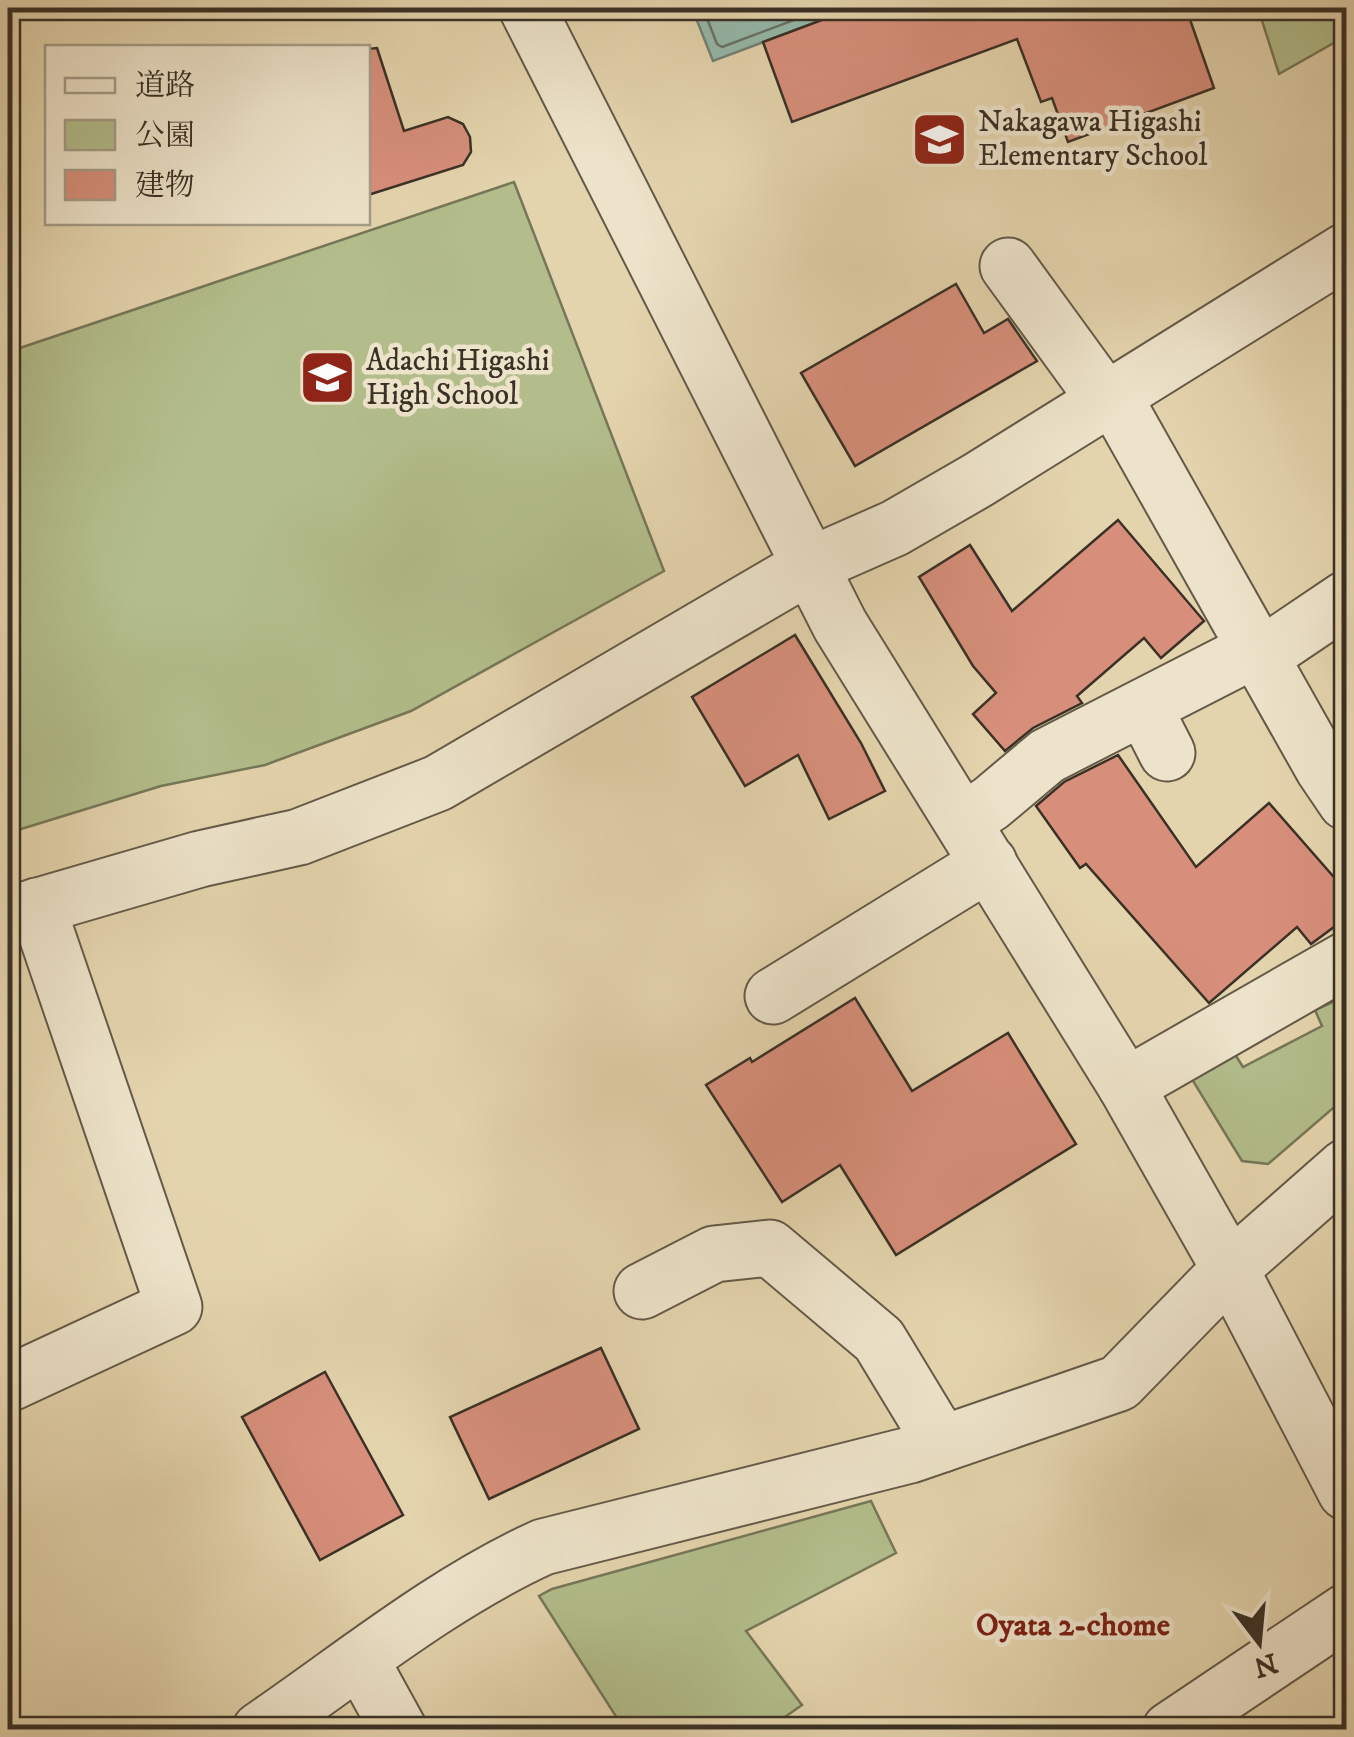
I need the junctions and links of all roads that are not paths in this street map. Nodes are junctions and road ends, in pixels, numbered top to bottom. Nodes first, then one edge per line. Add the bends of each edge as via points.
1 (526, 8) edge
2 (1346, 251) edge
3 (1008, 266) dead end
4 (1108, 396) junction
5 (811, 565) junction
6 (1346, 600) edge
7 (1258, 653) junction
8 (1346, 802) edge
9 (976, 842) junction
10 (22, 911) edge
11 (1346, 960) edge
12 (773, 996) dead end
13 (1126, 1086) junction
14 (1346, 1167) edge
15 (1230, 1269) junction
16 (642, 1291) dead end
17 (8, 1384) edge
18 (942, 1444) junction
19 (1346, 1492) edge
20 (1346, 1612) edge
21 (360, 1659) junction
22 (260, 1730) edge
23 (400, 1730) edge
24 (1170, 1730) edge

1 - 5 street
2 - 4 street
3 - 4 street
4 - 5 street via 895,528
4 - 7 street
5 - 9 street via 840,625
5 - 10 street via 438,783 299,837
6 - 7 street
7 - 8 street
7 - 9 street via 1156,730 1047,756 991,804
9 - 12 street
9 - 13 street
10 - 17 street via 174,1307
11 - 13 street
13 - 15 street
14 - 15 street
15 - 18 street via 1119,1383
15 - 19 street
16 - 18 street via 714,1254 770,1248 879,1340
18 - 21 street via 543,1547
20 - 24 street
21 - 22 street
21 - 23 street

